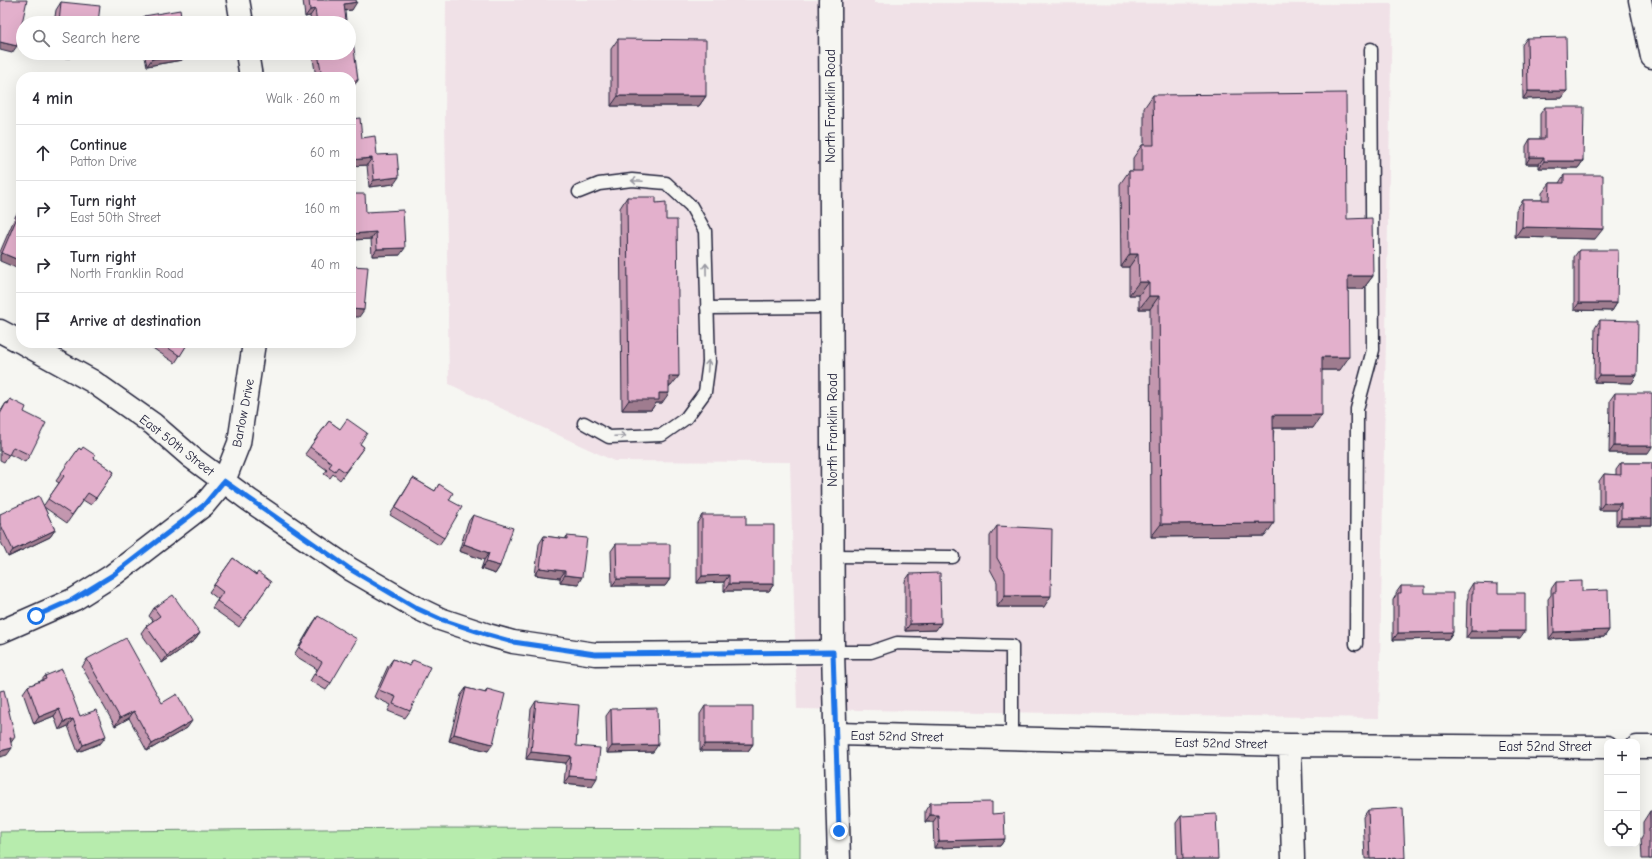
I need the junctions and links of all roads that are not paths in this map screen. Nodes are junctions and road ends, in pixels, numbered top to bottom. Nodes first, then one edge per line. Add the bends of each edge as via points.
1 (238, 0) edge
2 (830, 0) edge
3 (1640, 0) edge
4 (241, 16) edge
5 (1371, 49) dead end
6 (1652, 57) edge
7 (248, 60) edge
8 (250, 72) edge
9 (579, 192) dead end
10 (831, 307) junction
11 (707, 308) junction
12 (0, 331) edge
13 (16, 339) edge
14 (33, 348) edge
15 (253, 348) edge
16 (584, 423) dead end
17 (224, 481) junction
18 (833, 556) junction
19 (953, 557) dead end
20 (0, 632) edge
21 (1356, 644) dead end
22 (833, 652) junction
23 (836, 734) junction
24 (1012, 738) junction
25 (1290, 745) junction
26 (1604, 747) edge
27 (1640, 747) edge
28 (1652, 747) edge
29 (839, 859) edge
30 (1293, 859) edge

1 - 4 street
2 - 10 street, North Franklin Road
3 - 6 street
5 - 21 lane via 1373,350 1357,409
7 - 8 street
11 -> 9 lane via 705,231 691,206 666,183 632,180 599,184
10 - 11 lane
10 - 18 street, North Franklin Road
16 -> 11 lane via 609,437 662,435 686,418 705,392 708,362
12 - 13 street, East 50th Street
14 - 17 street, East 50th Street via 92,381 153,424
15 - 17 street, Barlow Drive via 239,443
17 - 20 street, Barlow Drive via 204,505 113,575 74,599
17 - 22 street, East 50th Street via 350,569 416,608 488,635 513,642 595,654
18 - 19 lane
18 - 22 street, North Franklin Road
22 - 23 street, North Franklin Road
22 - 24 lane via 871,652 897,643 1012,646
23 - 24 street, East 52nd Street
23 - 29 street, North Franklin Road
24 - 25 street, East 52nd Street
25 - 26 street, East 52nd Street
25 - 30 street
27 - 28 street

